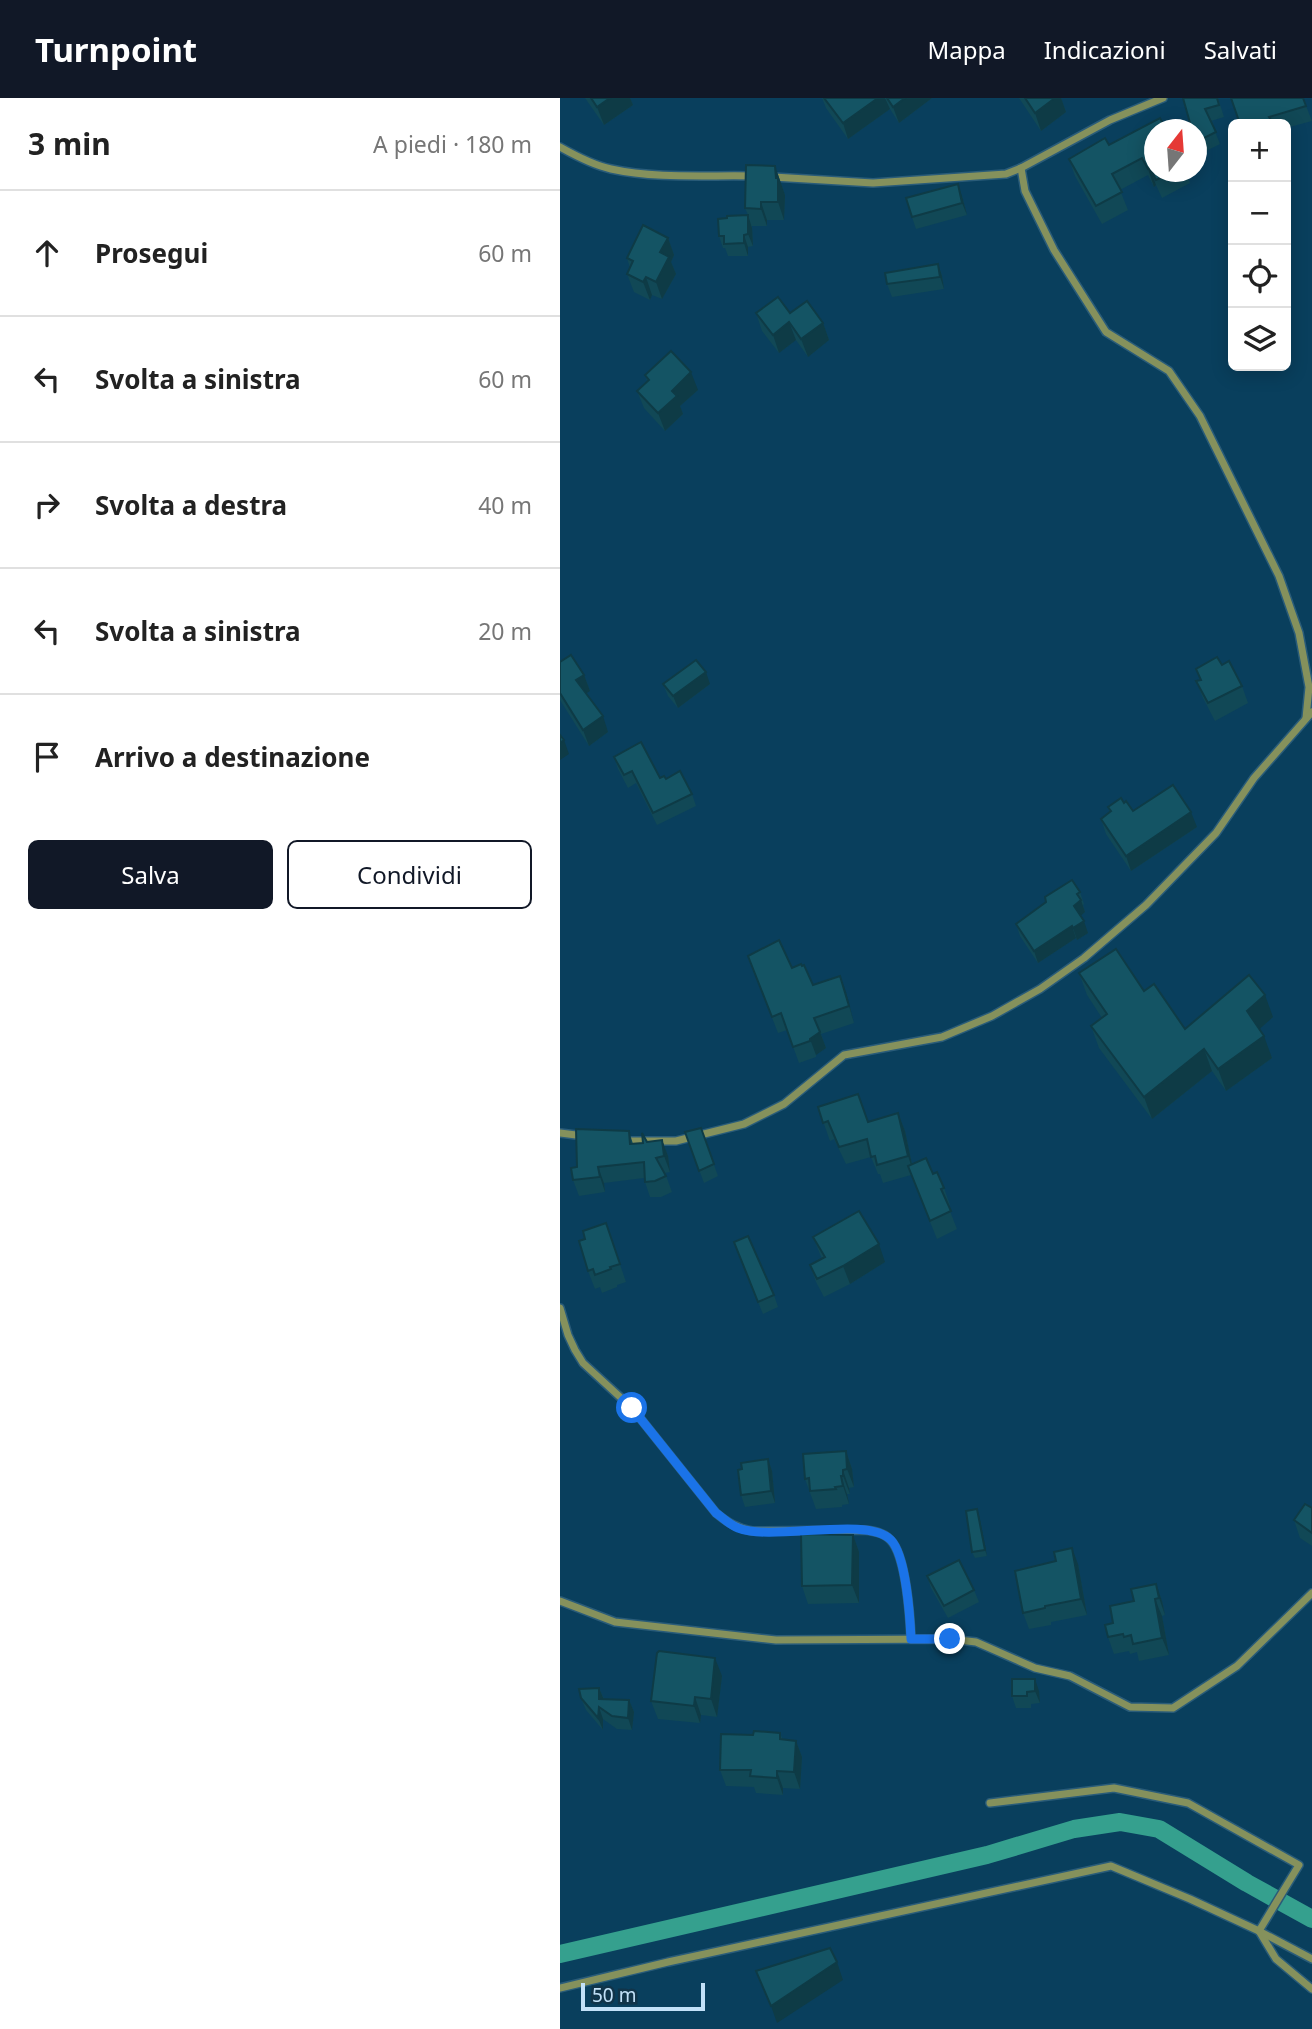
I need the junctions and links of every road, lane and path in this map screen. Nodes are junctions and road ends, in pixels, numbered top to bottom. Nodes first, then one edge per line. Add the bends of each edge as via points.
1 (1163, 98) edge
2 (560, 147) edge
3 (1021, 168) junction
4 (1309, 715) edge
5 (560, 1133) edge
6 (598, 1138) edge
7 (610, 1140) edge
8 (560, 1308) edge
9 (1312, 1593) edge
10 (560, 1601) edge
11 (911, 1639) junction
12 (990, 1803) dead end
13 (1259, 1931) junction
14 (1312, 1959) edge
15 (560, 1988) edge
16 (1312, 1989) edge

1 - 3 street via 1110,120
2 - 3 street via 607,168 636,174 873,183 988,176
3 - 4 street via 1025,191 1054,250 1106,332 1169,372 1200,416 1279,576 1300,633
4 - 7 street via 1254,778 1216,833 1146,905 1040,989 942,1037 844,1055 784,1104 744,1124 676,1141
5 - 6 street
8 - 11 street via 583,1363 632,1408 727,1522 752,1531 875,1531 892,1541 903,1571
9 - 11 street via 1237,1667 1173,1707 1130,1707 1070,1676 1035,1668 976,1642
10 - 11 street via 615,1622 762,1638
12 - 13 street via 1114,1787 1188,1803 1299,1865
13 - 14 street
13 - 15 street via 1111,1866
13 - 16 street via 1276,1959

